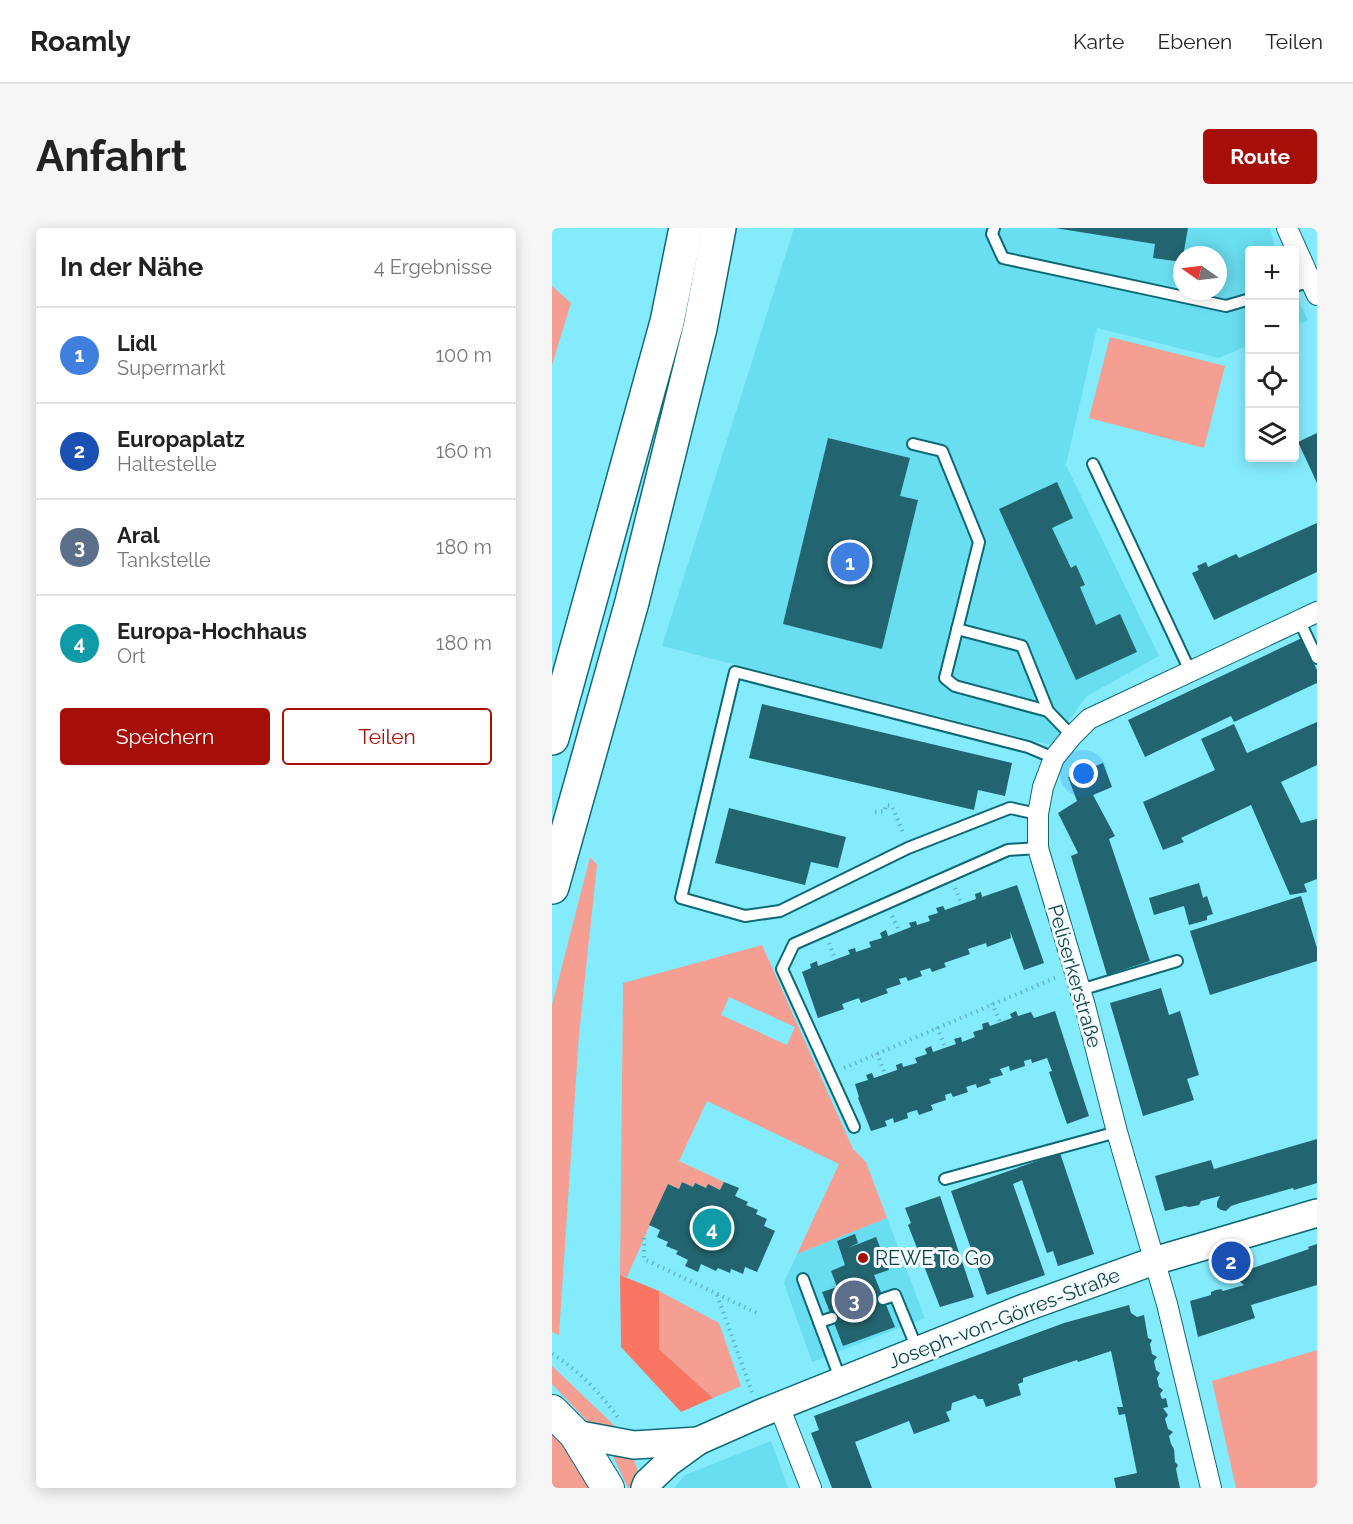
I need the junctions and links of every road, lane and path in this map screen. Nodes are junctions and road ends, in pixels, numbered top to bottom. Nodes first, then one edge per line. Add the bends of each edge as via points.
1 (686, 228) edge
2 (719, 228) edge
3 (994, 228) edge
4 (1287, 228) edge
5 (1307, 288) edge
6 (1247, 300) edge
7 (912, 444) dead end
8 (1094, 464) dead end
9 (1308, 616) edge
10 (957, 628) junction
11 (1317, 658) edge
12 (1190, 671) junction
13 (1048, 711) junction
14 (1072, 736) junction
15 (552, 738) edge
16 (1054, 758) junction
17 (875, 812) dead end
18 (1038, 814) junction
19 (900, 824) dead end
20 (1038, 848) junction
21 (552, 887) edge
22 (1177, 961) dead end
23 (1077, 981) junction
24 (992, 1003) junction
25 (1000, 1022) dead end
26 (937, 1027) junction
27 (945, 1047) dead end
28 (877, 1053) junction
29 (844, 1067) dead end
30 (885, 1074) dead end
31 (854, 1127) dead end
32 (1117, 1132) junction
33 (945, 1179) dead end
34 (1317, 1213) edge
35 (644, 1238) dead end
36 (1154, 1261) junction
37 (803, 1279) dead end
38 (717, 1294) junction
39 (883, 1299) dead end
40 (757, 1313) dead end
41 (832, 1318) dead end
42 (819, 1322) junction
43 (918, 1351) junction
44 (841, 1381) junction
45 (552, 1410) edge
46 (769, 1410) junction
47 (576, 1434) junction
48 (698, 1441) junction
49 (608, 1488) edge
50 (645, 1488) edge
51 (811, 1488) edge
52 (1211, 1488) edge

1 - 15 highway via 667,321
2 - 21 highway via 700,328 632,602
3 - 6 lane via 992,234 1003,258 1226,306
4 - 5 street
7 - 10 lane via 942,451 979,542
8 - 12 lane
9 - 11 lane
9 - 12 street, Peliserkerstraße
10 - 13 lane via 1022,646
10 - 13 lane via 945,678 955,686
12 - 14 street, Peliserkerstraße via 1089,719
13 - 14 lane
14 - 16 street, Peliserkerstraße
16 - 18 street, Peliserkerstraße
16 - 18 lane via 1028,747 735,672 681,898 745,916 780,911 908,848 1010,808
17 - 19 path via 892,806
18 - 20 street, Peliserkerstraße
20 - 23 street, Peliserkerstraße
20 - 31 lane via 1008,850 794,944 783,969
22 - 23 lane
23 - 24 path via 1048,979
23 - 32 street, Peliserkerstraße
24 - 25 path
24 - 26 path
26 - 27 path
26 - 28 path
28 - 29 path
28 - 30 path
32 - 33 lane
32 - 36 street, Peliserkerstraße
34 - 36 main road, Joseph-von-Görres-Straße
35 - 38 path via 644,1259
36 - 43 main road, Joseph-von-Görres-Straße
36 - 52 street, Peliserkerstraße
37 - 42 lane
38 - 40 path
38 - 46 path
39 - 43 lane via 895,1295
41 - 42 lane
42 - 44 lane
43 - 44 main road, Joseph-von-Görres-Straße
44 - 46 main road, Joseph-von-Görres-Straße
45 - 47 main road
46 - 48 main road, Joseph-von-Görres-Straße
46 - 51 street
47 - 48 main road, Joseph-von-Görres-Straße via 634,1445
47 - 49 main road
48 - 50 main road, Joseph-von-Görres-Straße via 669,1462

